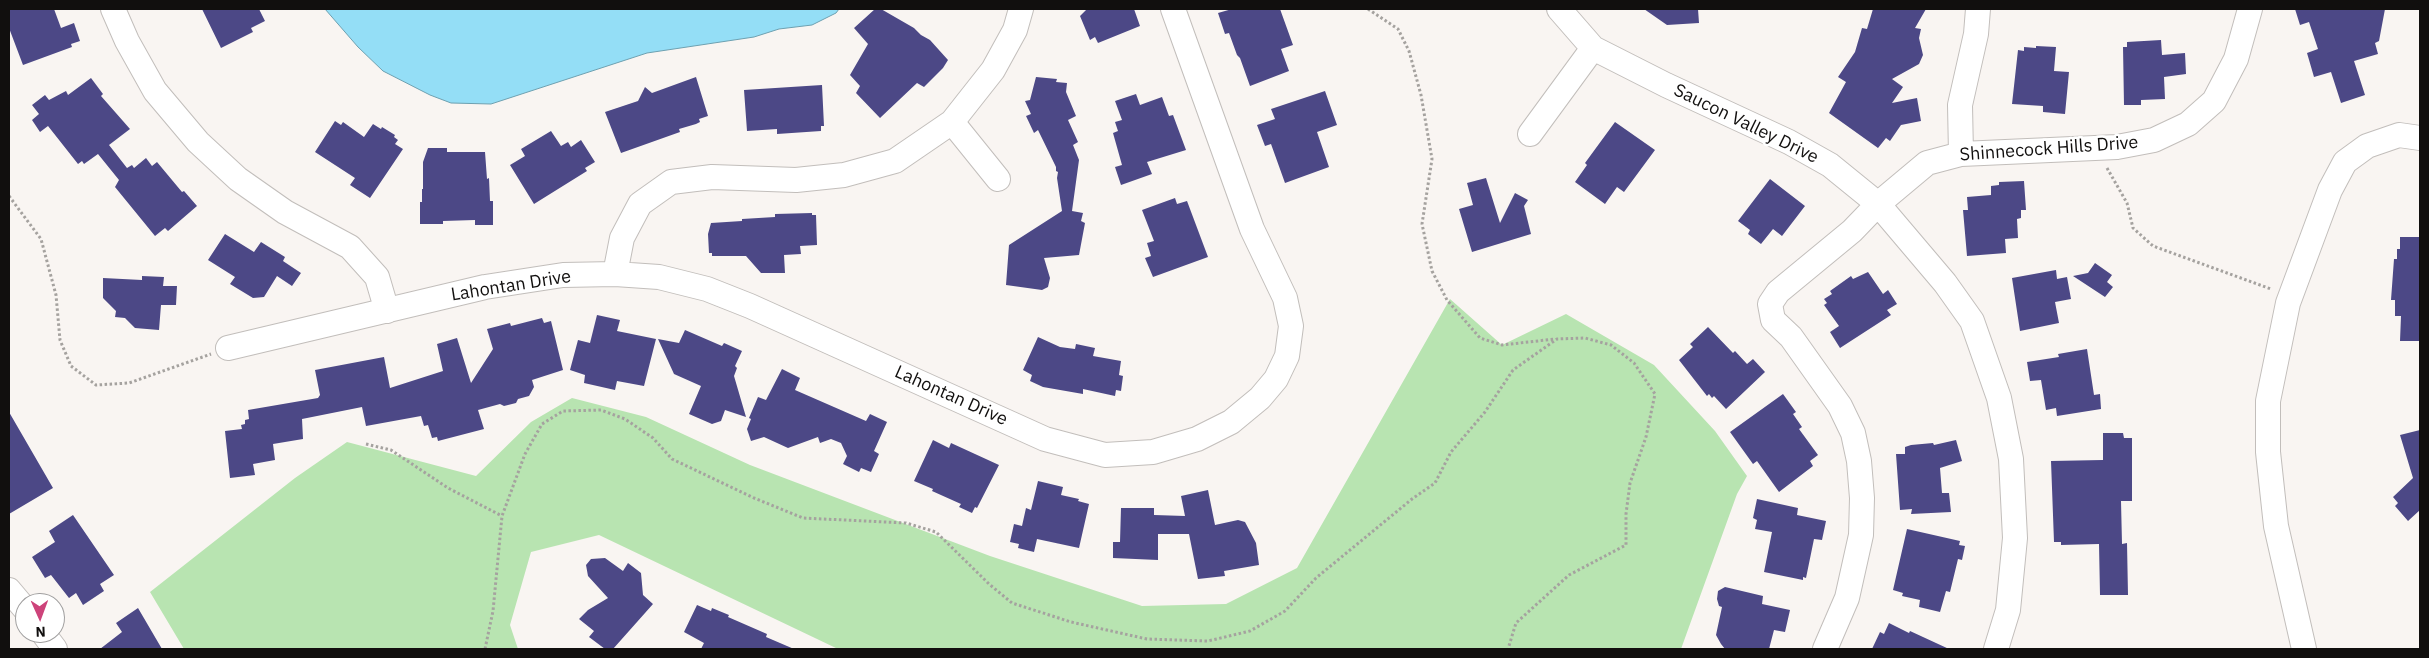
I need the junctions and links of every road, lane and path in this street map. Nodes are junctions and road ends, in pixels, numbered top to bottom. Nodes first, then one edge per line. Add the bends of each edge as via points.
1 (113, 9) edge
2 (1021, 9) edge
3 (1173, 9) edge
4 (1368, 9) edge
5 (1559, 9) edge
6 (1978, 9) edge
7 (2250, 9) edge
8 (1593, 48) junction
9 (952, 122) junction
10 (1530, 134) dead end
11 (2420, 138) edge
12 (2103, 147) junction
13 (1961, 154) junction
14 (998, 179) dead end
15 (9, 196) edge
16 (1878, 204) junction
17 (615, 274) junction
18 (2290, 297) junction
19 (387, 311) junction
20 (1557, 339) junction
21 (228, 348) joint
22 (366, 444) dead end
23 (502, 516) junction
24 (485, 649) edge
25 (1508, 649) edge
26 (1824, 649) edge
27 (1996, 649) edge
28 (2304, 649) edge

1 - 19 street via 126,41 155,91 198,142 238,179 285,212 350,247 377,277
2 - 9 street via 1015,30 993,70
3 - 17 street, Lahontan Drive via 1252,230 1285,298 1291,326 1287,356 1271,385 1231,422 1197,439 1153,452 1105,455 1045,439 707,289 658,277
4 - 20 path via 1398,29 1409,51 1421,95 1432,159 1422,224 1432,270 1448,300 1480,338 1502,345
5 - 8 street, Saucon Valley Drive
6 - 13 street via 1976,34 1960,105
7 - 12 street, Shinnecock Hills Drive via 2236,59 2214,101 2188,124 2154,140
8 - 10 street
8 - 16 street, Saucon Valley Drive via 1790,142 1830,165
9 - 14 street
9 - 17 street via 895,161 844,175 796,180 712,177 671,182 640,204 622,238
11 - 18 street via 2399,135 2367,146 2346,162 2330,190
12 - 13 street, Shinnecock Hills Drive
12 - 18 path via 2104,162 2127,202 2133,228 2153,246
13 - 16 street, Shinnecock Hills Drive via 1927,163
15 - 21 path via 41,239 56,295 60,340 71,366 96,385 129,383
16 - 26 street, Shinnecock Hills Drive via 1852,231 1778,292 1770,304 1774,320 1791,337 1840,406 1853,433 1859,460 1861,535 1847,598
16 - 27 street, Saucon Valley Drive via 1945,283 1972,321 1999,398 2011,458 2015,538 2008,610
17 - 19 street, Lahontan Drive via 562,275 492,286
18 - 28 street via 2268,401 2268,452 2276,526
19 - 21 street, Lahontan Drive
20 - 23 path via 1513,370 1485,412 1451,452 1435,483 1316,578 1285,611 1250,631 1208,641 1147,639 1071,622 1012,602 936,532 906,523 803,518 672,459 639,428 601,410 564,411 542,424 525,454
20 - 25 path via 1585,338 1612,345 1634,363 1655,394 1646,437 1630,483 1626,545 1569,575 1516,623
22 - 23 path via 391,450 448,488
23 - 24 path via 493,611

